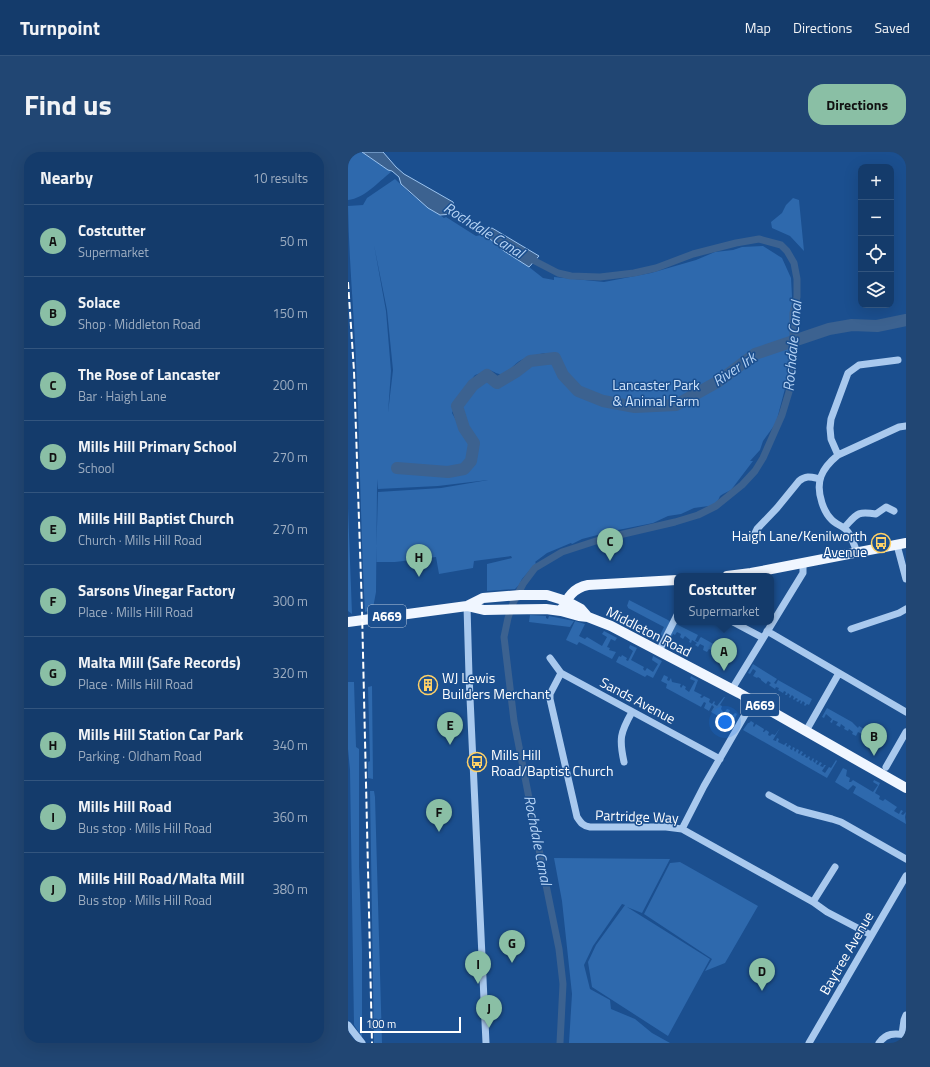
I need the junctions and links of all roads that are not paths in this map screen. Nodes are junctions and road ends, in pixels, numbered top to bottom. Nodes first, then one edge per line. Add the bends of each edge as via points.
1 (898, 360) dead end
2 (906, 426) edge
3 (838, 455) junction
4 (820, 479) junction
5 (894, 511) dead end
6 (844, 528) junction
7 (754, 535) dead end
8 (901, 544) edge
9 (857, 552) junction
10 (803, 563) junction
11 (745, 573) edge
12 (906, 579) edge
13 (674, 580) edge
14 (566, 601) junction
15 (467, 606) junction
16 (906, 608) edge
17 (561, 611) junction
18 (588, 617) junction
19 (774, 620) edge
20 (674, 621) edge
21 (348, 622) edge
22 (739, 625) edge
23 (771, 625) edge
24 (851, 629) dead end
25 (767, 631) junction
26 (763, 638) junction
27 (659, 651) junction
28 (550, 658) dead end
29 (561, 673) junction
30 (839, 673) junction
31 (732, 689) junction
32 (753, 701) junction
33 (632, 712) junction
34 (906, 712) edge
35 (806, 731) junction
36 (906, 732) edge
37 (720, 759) junction
38 (624, 762) dead end
39 (886, 767) dead end
40 (906, 788) edge
41 (769, 795) dead end
42 (682, 829) junction
43 (906, 859) edge
44 (835, 867) dead end
45 (906, 876) edge
46 (813, 902) junction
47 (871, 935) junction
48 (906, 1016) edge
49 (348, 1025) edge
50 (904, 1034) edge
51 (362, 1043) edge
52 (486, 1043) edge
53 (809, 1043) edge
54 (879, 1043) edge

1 - 3 street via 859,365 848,373 831,418 831,439
2 - 3 street
3 - 4 street via 827,466
4 - 6 street via 819,489 823,507 831,519
4 - 7 street via 810,477 798,481 757,528
5 - 6 street via 886,507 876,514 858,514
6 - 9 street via 851,536
8 - 9 main road
8 - 12 street
9 - 10 main road
10 - 11 main road
10 - 19 street via 803,573
13 - 14 main road via 580,586
14 - 15 main road, Middleton Road / A669 via 535,594 483,598
14 - 17 main road
14 - 18 main road, Middleton Road / A669
15 - 17 main road, Middleton Road / A669 via 484,610 529,608
15 - 21 main road, A669
15 - 52 street
16 - 24 street via 899,613
17 - 18 main road, Middleton Road / A669
18 - 27 main road, Middleton Road / A669
20 - 27 street
22 - 26 street
23 - 25 street
25 - 26 street
25 - 30 street
26 - 31 street
27 - 31 main road, Middleton Road / A669
28 - 29 street, Sands Avenue
29 - 33 street, Sands Avenue
29 - 42 street, Partridge Way via 550,699 577,817 581,823 590,827
30 - 34 street
30 - 35 street
31 - 32 main road, Middleton Road / A669
32 - 35 main road, Middleton Road / A669
32 - 37 street
33 - 37 street, Sands Avenue
33 - 38 street via 621,733
35 - 40 main road, Middleton Road / A669
36 - 39 street
37 - 42 street
41 - 43 street via 798,810 841,822
42 - 46 street, Partridge Way
44 - 46 street
45 - 47 street, Baytree Avenue
46 - 47 street, Partridge Way
47 - 53 street, Baytree Avenue
48 - 50 street
49 - 51 street
50 - 54 street via 888,1035

